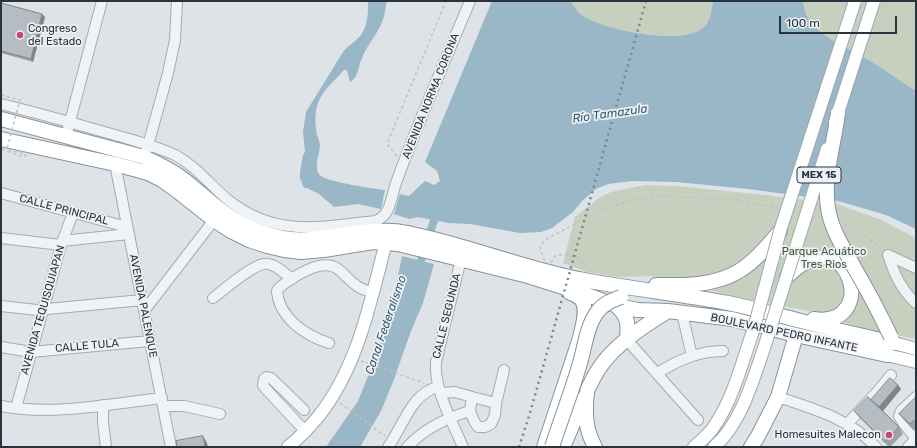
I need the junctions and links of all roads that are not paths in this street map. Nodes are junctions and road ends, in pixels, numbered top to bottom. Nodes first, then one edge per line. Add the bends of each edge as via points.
1 (102, 1) edge
2 (177, 1) edge
3 (470, 1) edge
4 (855, 1) edge
5 (874, 1) edge
6 (1, 104) edge
7 (838, 113) junction
8 (1, 119) edge
9 (70, 123) junction
10 (66, 136) junction
11 (1, 139) edge
12 (146, 151) junction
13 (115, 164) junction
14 (1, 193) edge
15 (73, 213) junction
16 (214, 220) junction
17 (128, 231) junction
18 (780, 231) junction
19 (1, 238) edge
20 (386, 242) junction
21 (62, 243) junction
22 (446, 249) junction
23 (461, 260) junction
24 (916, 268) edge
25 (528, 276) junction
26 (787, 277) junction
27 (292, 279) junction
28 (373, 291) junction
29 (622, 297) junction
30 (214, 298) dead end
31 (142, 300) junction
32 (916, 302) edge
33 (1, 306) edge
34 (44, 310) junction
35 (144, 311) junction
36 (675, 312) junction
37 (768, 312) junction
38 (796, 335) junction
39 (627, 340) junction
40 (150, 341) junction
41 (329, 343) dead end
42 (890, 345) junction
43 (1, 347) edge
44 (916, 349) edge
45 (723, 351) dead end
46 (31, 352) junction
47 (692, 356) junction
48 (914, 363) edge
49 (504, 370) dead end
50 (657, 373) junction
51 (891, 375) dead end
52 (439, 390) junction
53 (587, 393) junction
54 (472, 397) junction
55 (778, 397) junction
56 (916, 397) edge
57 (162, 402) junction
58 (496, 402) junction
59 (1, 406) edge
60 (103, 406) junction
61 (16, 408) junction
62 (304, 410) dead end
63 (470, 411) junction
64 (220, 414) dead end
65 (451, 418) junction
66 (698, 420) dead end
67 (847, 424) junction
68 (306, 432) junction
69 (916, 439) edge
70 (566, 442) edge
71 (593, 443) edge
72 (106, 447) edge
73 (171, 447) edge
74 (288, 447) edge
75 (388, 447) edge
76 (407, 447) edge
77 (463, 447) edge
78 (544, 447) edge
79 (552, 447) edge
80 (694, 447) edge
81 (714, 447) edge
82 (751, 447) edge
83 (876, 447) edge
84 (908, 447) edge

1 - 9 street
2 - 12 street via 175,40
3 - 12 street, AVENIDA NORMA CORONA via 404,163 387,213 380,220 313,228 270,223 238,207 174,155
4 - 18 main road, MEX 15, bridge
5 - 7 main road, MEX 15, bridge
6 - 9 street
7 - 26 main road, MEX 15, bridge
7 - 42 highway, bridge via 828,175 830,216 842,245 875,305
8 - 10 highway, BOULEVARD PEDRO INFANTE
9 - 10 street
9 - 12 street
10 - 12 highway, BOULEVARD PEDRO INFANTE
11 - 13 highway, BOULEVARD PEDRO INFANTE
12 - 22 highway, BOULEVARD PEDRO INFANTE via 219,210 261,232 308,240 396,231 408,233
13 - 16 highway, BOULEVARD PEDRO INFANTE via 148,173 162,180
13 - 17 street, AVENIDA PALENQUE
14 - 15 street, CALLE PRINCIPAL
15 - 17 street, CALLE PRINCIPAL
15 - 21 street, AVENIDA TEQUISQUIAPAN
16 - 20 highway, BOULEVARD PEDRO INFANTE via 249,240 284,250 301,252
16 - 35 street
17 - 21 street
17 - 31 street, AVENIDA PALENQUE
18 - 29 highway via 757,258 730,277
18 - 80 main road, MEX 15, bridge via 754,328 728,403 715,426
19 - 21 street
20 - 22 highway, BOULEVARD PEDRO INFANTE via 402,246
20 - 28 main road
21 - 34 street, AVENIDA TEQUISQUIAPAN
22 - 23 highway, BOULEVARD PEDRO INFANTE
22 - 29 highway, BOULEVARD PEDRO INFANTE via 584,280
23 - 25 highway, BOULEVARD PEDRO INFANTE
23 - 52 street, CALLE SEGUNDA via 436,362 435,373
24 - 32 street via 888,255 905,293
25 - 29 highway, BOULEVARD PEDRO INFANTE via 582,293
25 - 78 highway via 577,296 584,307 580,338
26 - 37 highway via 803,263 814,258 832,259 847,273 851,284 849,302 842,313 823,320
26 - 81 main road, MEX 15, bridge via 741,408 729,430
27 - 28 street via 315,267 328,265 337,268 356,285
27 - 30 street via 271,264 263,264 249,271
27 - 41 street via 277,291 284,310 299,329 313,338
28 - 68 main road via 354,353 332,397
29 - 36 highway, BOULEVARD PEDRO INFANTE via 638,310
29 - 37 highway, BOULEVARD PEDRO INFANTE via 638,296 740,312
29 - 39 highway via 628,322
29 - 79 highway, bridge via 603,305 594,316
31 - 34 street
31 - 35 street, AVENIDA PALENQUE
33 - 34 street
34 - 46 street, AVENIDA TEQUISQUIAPAN
35 - 40 street, AVENIDA PALENQUE
36 - 38 highway, BOULEVARD PEDRO INFANTE via 732,319
36 - 39 highway
36 - 47 street
37 - 42 highway, BOULEVARD PEDRO INFANTE
38 - 42 highway, BOULEVARD PEDRO INFANTE
38 - 55 highway
39 - 50 street
39 - 53 highway via 599,367
40 - 46 street, CALLE TULA
40 - 57 street, AVENIDA PALENQUE
42 - 44 main road
42 - 48 main road
43 - 46 street, CALLE TULA
45 - 47 street
46 - 61 street, AVENIDA TEQUISQUIAPAN
47 - 50 street
49 - 58 street
50 - 66 street
51 - 67 street
52 - 54 street
52 - 65 street, CALLE SEGUNDA
52 - 75 street via 424,392 417,399
53 - 70 highway
53 - 71 highway via 586,426
54 - 58 street
54 - 63 street
55 - 67 street
55 - 82 highway
56 - 69 street via 899,416
57 - 60 street
57 - 64 street
57 - 73 street, AVENIDA PALENQUE
58 - 63 street via 493,420 488,426 478,427
59 - 61 street
60 - 61 street via 64,410
60 - 72 street
62 - 68 street via 271,378 264,379 265,388
63 - 65 street
65 - 76 street via 439,422
65 - 77 street, CALLE SEGUNDA
67 - 83 street
68 - 74 main road
69 - 84 street
70 - 71 highway via 578,433

